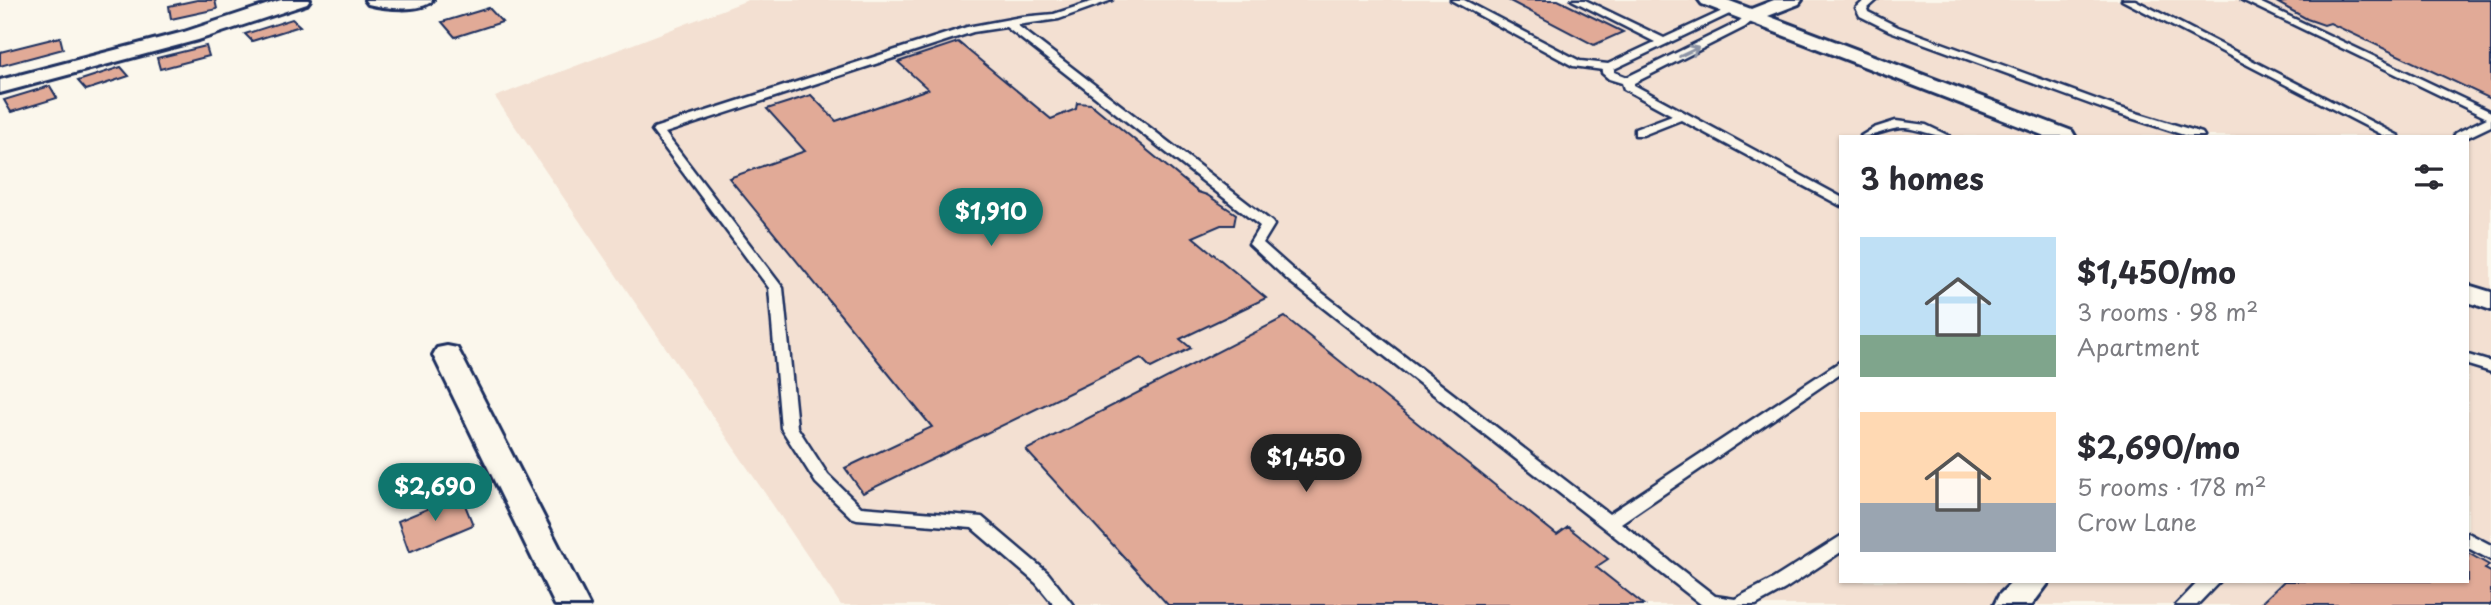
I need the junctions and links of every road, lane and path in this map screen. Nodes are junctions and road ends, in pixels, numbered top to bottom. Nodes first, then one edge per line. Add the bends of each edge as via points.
1 (300, 0) edge
2 (375, 0) edge
3 (423, 0) edge
4 (1107, 0) edge
5 (1456, 0) edge
6 (1577, 0) edge
7 (1709, 0) edge
8 (1792, 0) edge
9 (1872, 0) edge
10 (2127, 0) edge
11 (2247, 0) edge
12 (1744, 12) junction
13 (1009, 24) junction
14 (1664, 42) junction
15 (1609, 67) junction
16 (1628, 81) junction
17 (0, 87) edge
18 (1681, 116) junction
19 (2491, 118) edge
20 (1639, 132) dead end
21 (1869, 135) edge
22 (1941, 135) edge
23 (2061, 135) edge
24 (2195, 135) edge
25 (2391, 135) edge
26 (2462, 135) edge
27 (1839, 188) edge
28 (1827, 194) junction
29 (1839, 201) edge
30 (2469, 293) edge
31 (2491, 302) edge
32 (447, 355) dead end
33 (2469, 360) edge
34 (1839, 367) edge
35 (2491, 367) edge
36 (1609, 522) junction
37 (2469, 541) edge
38 (1839, 544) edge
39 (2491, 553) edge
40 (2032, 583) edge
41 (2209, 583) edge
42 (572, 605) edge
43 (1064, 605) edge
44 (1730, 605) edge
45 (1740, 605) edge
46 (2011, 605) edge
47 (2185, 605) edge

1 - 17 street via 191,36
2 - 3 street via 388,4
4 - 13 lane via 1055,17
5 - 15 lane via 1577,64
6 - 14 lane
7 - 12 street
8 - 12 street
9 - 24 lane via 1861,8 1864,15 1895,29
10 - 25 lane
11 - 19 lane
12 - 14 lane
16 -> 12 lane via 1741,25
12 - 23 street
13 - 36 lane via 1267,225 1256,244 1294,278
13 - 43 lane via 971,29 658,131 776,288 789,428 822,479 857,513 976,522 1042,578
14 - 15 lane
15 - 16 lane via 1613,77
16 - 18 lane via 1628,87
18 - 20 lane
18 - 28 lane
19 - 26 lane
21 - 22 lane via 1891,123 1916,124
27 - 28 lane
28 - 29 lane
30 - 31 street
32 - 42 street
33 - 35 lane
34 - 36 lane
36 - 44 lane via 1711,602
37 - 39 lane
38 - 45 lane
40 - 46 street
41 - 47 lane

